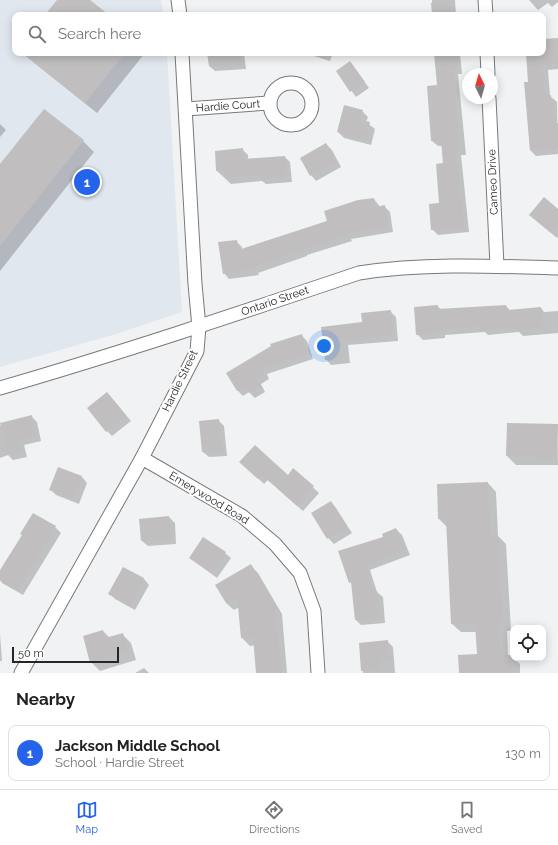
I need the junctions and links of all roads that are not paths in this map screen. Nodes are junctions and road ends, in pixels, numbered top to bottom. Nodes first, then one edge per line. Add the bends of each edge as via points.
1 (178, 0) edge
2 (485, 0) edge
3 (180, 12) edge
4 (486, 12) edge
5 (182, 56) edge
6 (487, 56) edge
7 (488, 68) edge
8 (269, 103) dead end
9 (489, 104) edge
10 (186, 109) junction
11 (497, 266) junction
12 (558, 268) edge
13 (200, 327) junction
14 (0, 388) edge
15 (142, 458) junction
16 (26, 671) edge
17 (318, 673) edge

1 - 3 street
2 - 4 street
5 - 10 street, Hardie Street
6 - 7 street
8 - 10 street, Hardie Court
9 - 11 street, Cameo Drive
10 - 13 street, Hardie Street via 195,284
11 - 12 street, Ontario Street
11 - 13 street, Ontario Street via 386,269 359,273
13 - 14 street, Ontario Street
13 - 15 street, Hardie Street via 197,351
15 - 16 street, Hardie Street
15 - 17 street, Emerywood Road via 242,516 275,544 300,574 314,611

